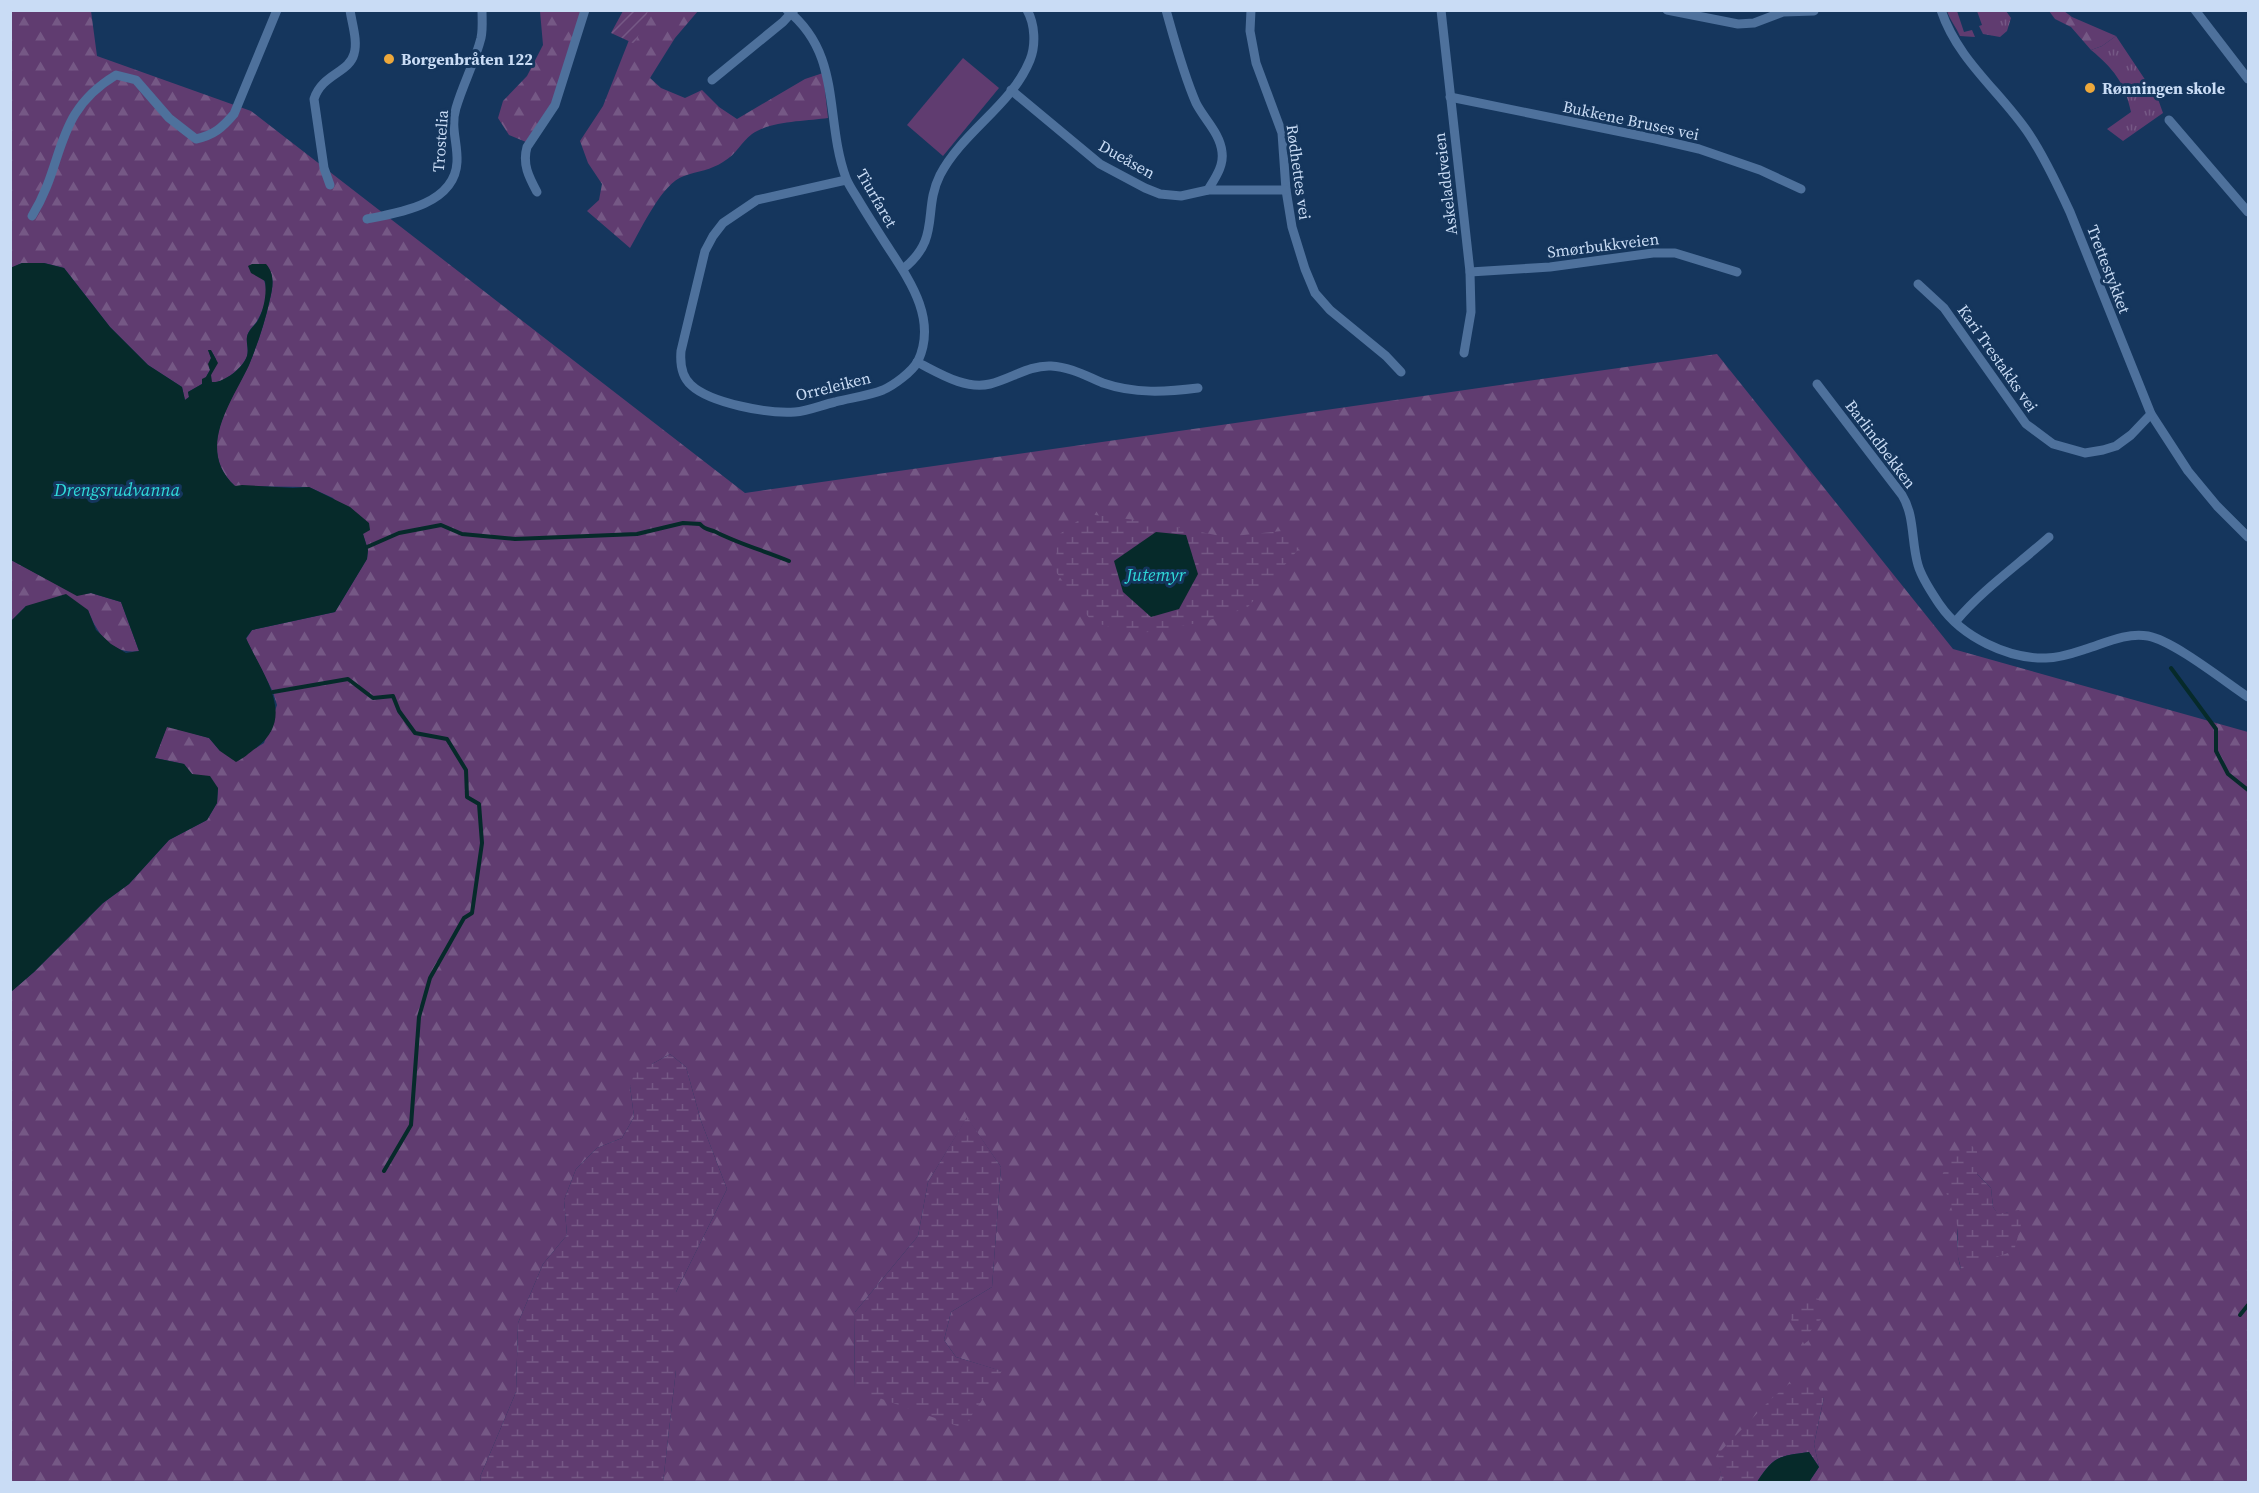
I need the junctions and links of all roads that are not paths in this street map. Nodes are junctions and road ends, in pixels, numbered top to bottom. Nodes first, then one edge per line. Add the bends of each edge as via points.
1 (278, 10) edge
2 (350, 10) edge
3 (482, 10) edge
4 (585, 10) edge
5 (1028, 10) edge
6 (1166, 10) edge
7 (1251, 10) edge
8 (1441, 10) edge
9 (1667, 10) edge
10 (1941, 10) edge
11 (2195, 10) edge
12 (1814, 11) edge
13 (791, 12) edge
14 (2248, 79) edge
15 (712, 80) dead end
16 (1011, 90) junction
17 (1450, 97) junction
18 (2169, 120) dead end
19 (846, 180) junction
20 (330, 186) dead end
21 (1801, 189) dead end
22 (1208, 190) junction
23 (1286, 190) junction
24 (537, 192) dead end
25 (2248, 212) edge
26 (32, 216) dead end
27 (367, 219) dead end
28 (903, 269) junction
29 (1470, 272) junction
30 (1737, 272) dead end
31 (1918, 284) dead end
32 (1464, 353) dead end
33 (917, 362) junction
34 (1401, 372) dead end
35 (1817, 384) dead end
36 (1198, 388) dead end
37 (2151, 414) junction
38 (2049, 537) dead end
39 (2248, 537) edge
40 (1956, 621) junction
41 (2248, 697) edge

1 - 26 street via 234,114 210,136 196,139 182,130 136,80 116,75 98,87 70,121 43,199
2 - 20 street via 355,52 352,61 321,85 314,99
3 - 27 street, Trostelia via 481,36 456,108 453,130 457,162 453,179 443,192 429,200 395,214
4 - 24 street via 555,105 526,147 525,167
5 - 16 street via 1033,31 1031,58
6 - 22 street via 1184,74 1222,152 1220,171
7 - 23 street, Rødhettes vei via 1250,32 1256,63 1282,133
8 - 17 street, Askeladdveien
9 - 12 street via 1738,24 1783,12
10 - 37 street, Trettestykket via 1971,64 2029,134 2055,180
11 - 14 street
13 - 15 street, Tiurfaret
13 - 19 street, Tiurfaret via 813,39 826,69 837,150
16 - 22 street, Dueåsen via 1100,164 1145,188 1181,196
16 - 28 street via 948,161 933,194 927,238 916,258
17 - 21 street, Bukkene Bruses vei via 1699,149
17 - 29 street, Askeladdveien
18 - 25 street
19 - 28 street, Tiurfaret
19 - 33 street, Orreleiken via 757,200 723,223 705,251 680,364 689,383 698,391 763,411 795,412 884,389
22 - 23 street, Dueåsen
23 - 34 street, Rødhettes vei via 1292,227 1315,293
28 - 33 street, Tiurfaret via 921,305 923,342
29 - 30 street, Smørbukkveien via 1550,267 1653,253 1675,253
29 - 32 street, Askeladdveien via 1471,312
31 - 37 street, Kari Trestakks vei via 1944,308 2026,424 2053,444 2085,453 2103,450 2131,435
33 - 36 street via 973,385 990,384 1036,367 1052,366 1071,369 1119,388 1147,392
35 - 40 street, Barlindbekken via 1908,505 1918,566 1942,608
37 - 39 street, Trettestykket via 2188,471
38 - 40 street via 1973,600
40 - 41 street, Barlindbekken via 1971,634 2009,653 2046,658 2115,639 2146,636 2174,647

